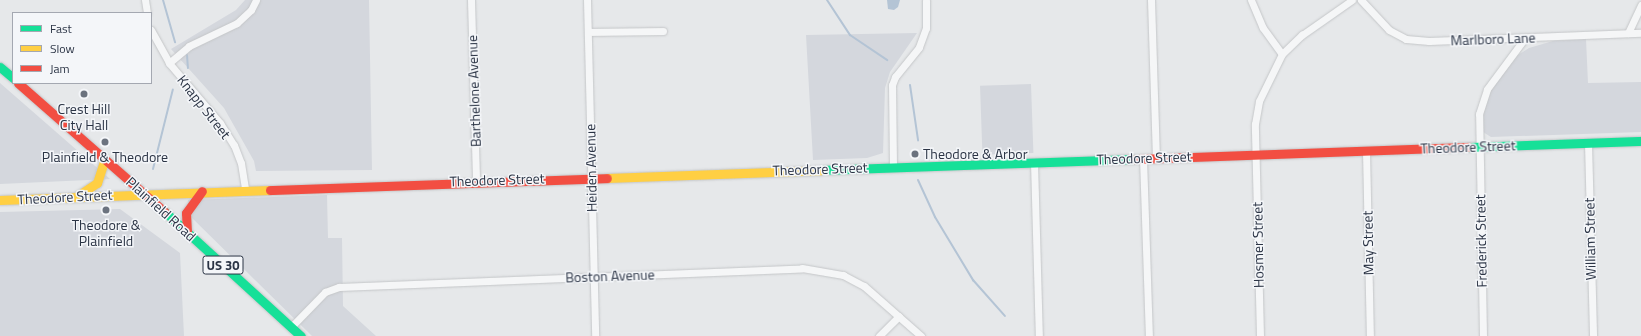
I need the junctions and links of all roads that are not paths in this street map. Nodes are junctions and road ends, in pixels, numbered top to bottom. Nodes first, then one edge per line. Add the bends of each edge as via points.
1 (145, 0) edge
2 (256, 0) edge
3 (471, 0) edge
4 (587, 0) edge
5 (926, 0) edge
6 (1151, 0) edge
7 (1251, 0) edge
8 (1352, 0) edge
9 (1361, 0) edge
10 (1641, 5) edge
11 (147, 12) edge
12 (663, 31) dead end
13 (152, 32) edge
14 (588, 32) junction
15 (1628, 33) junction
16 (1641, 33) edge
17 (1525, 38) junction
18 (1282, 54) junction
19 (169, 63) junction
20 (0, 67) edge
21 (12, 77) edge
22 (19, 84) edge
23 (1641, 141) edge
24 (1588, 143) junction
25 (1478, 146) junction
26 (1366, 150) junction
27 (1256, 154) junction
28 (1143, 158) junction
29 (1156, 158) junction
30 (105, 159) junction
31 (1034, 162) junction
32 (893, 166) junction
33 (591, 177) junction
34 (476, 181) junction
35 (245, 189) junction
36 (202, 191) junction
37 (144, 193) junction
38 (76, 197) junction
39 (0, 200) edge
40 (187, 232) junction
41 (593, 277) junction
42 (899, 316) junction
43 (292, 327) junction
44 (301, 336) edge
45 (595, 336) edge
46 (879, 336) edge
47 (921, 336) edge
48 (1039, 336) edge
49 (1149, 336) edge
50 (1260, 336) edge
51 (1370, 336) edge
52 (1483, 336) edge
53 (1593, 336) edge

1 - 11 street
2 - 19 street via 251,10 237,23 189,46
3 - 34 street, Barthelone Avenue
4 - 14 street, Heiden Avenue
5 - 32 street via 926,28 919,46 895,77 892,85
6 - 29 street
7 - 18 street via 1263,28
8 - 18 street via 1302,35
9 - 17 street, Marlboro Lane via 1389,30 1406,39 1429,41
10 - 15 street
12 - 14 street
13 - 19 street, Knapp Street
14 - 33 street, Heiden Avenue
15 - 16 street, Marlboro Lane
15 - 17 street, Marlboro Lane
17 - 25 street, Frederick Street via 1487,89 1479,114
18 - 27 street, Hosmer Street via 1259,101 1255,124
19 - 35 street, Knapp Street via 208,108 230,139 241,163
20 - 21 main road
22 - 30 main road, Plainfield Road / US 30
23 - 24 main road, Theodore Street
24 - 25 main road, Theodore Street
24 - 53 street, William Street
25 - 26 main road, Theodore Street
25 - 52 street, Frederick Street
26 - 27 main road, Theodore Street
26 - 51 street, May Street
27 - 29 main road, Theodore Street
27 - 50 street, Hosmer Street
28 - 29 main road, Theodore Street
28 - 31 main road, Theodore Street
28 - 49 street
30 - 37 main road, Plainfield Road / US 30
30 - 38 main road via 97,183
31 - 32 main road, Theodore Street
31 - 48 street
32 - 33 main road, Theodore Street
33 - 34 main road, Theodore Street
33 - 41 street, Heiden Avenue
34 - 35 main road, Theodore Street
35 - 36 main road, Theodore Street
36 - 37 main road, Theodore Street
36 - 40 main road via 186,213
37 - 38 main road, Theodore Street
37 - 40 main road, Plainfield Road / US 30
38 - 39 main road, Theodore Street
40 - 43 main road, Plainfield Road / US 30
41 - 42 street, Boston Avenue via 821,269 843,275 864,286
41 - 43 street, Boston Avenue via 339,287 325,292
41 - 45 street, Heiden Avenue
42 - 46 street
42 - 47 street, Boston Avenue
43 - 44 main road, Plainfield Road / US 30

